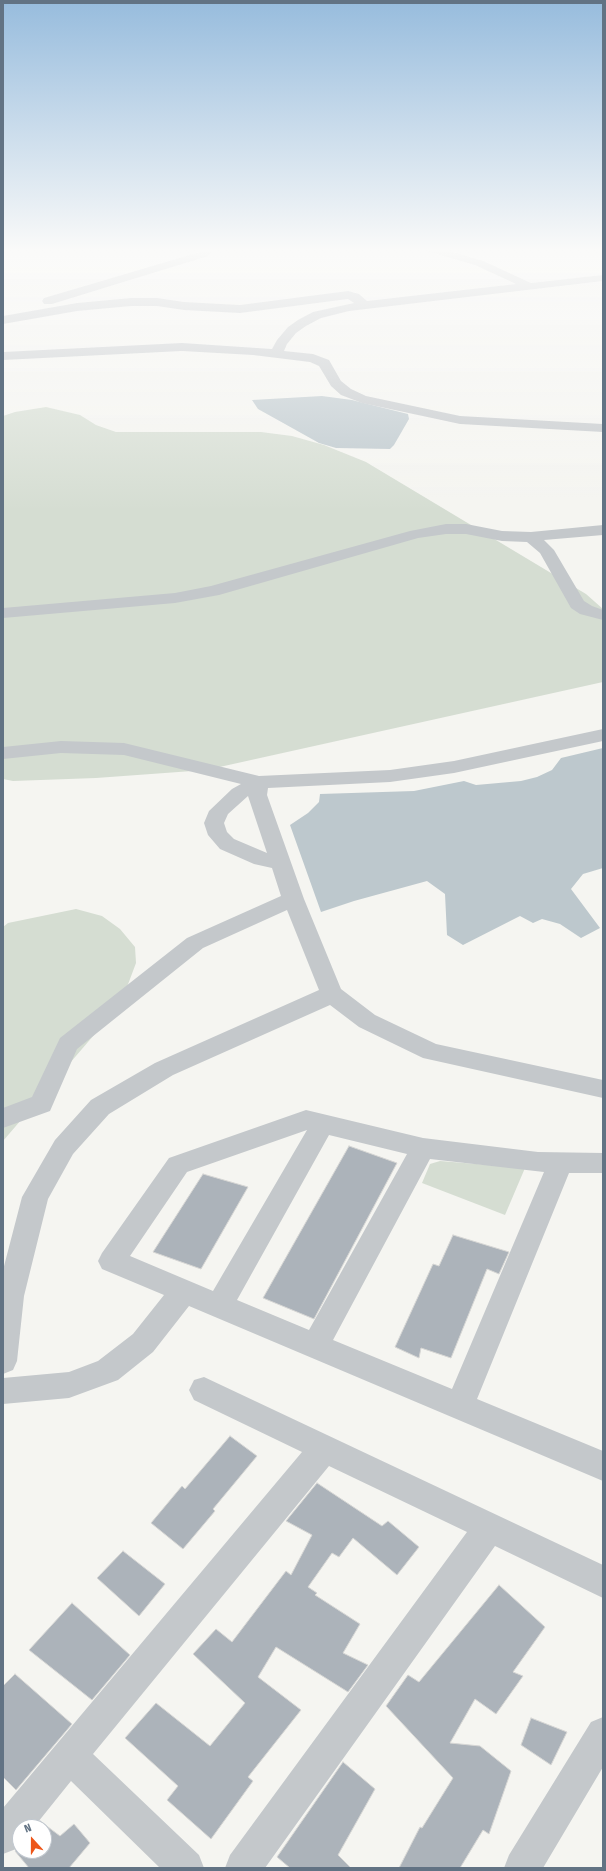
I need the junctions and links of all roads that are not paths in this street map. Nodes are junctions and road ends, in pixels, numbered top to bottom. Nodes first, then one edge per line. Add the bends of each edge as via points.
1 (286, 336) edge
2 (3, 348) edge
3 (276, 354) junction
4 (3, 356) edge
5 (22, 356) junction
6 (603, 428) edge
7 (603, 530) edge
8 (531, 537) junction
9 (3, 614) edge
10 (603, 615) edge
11 (603, 735) edge
12 (3, 753) edge
13 (259, 782) junction
14 (281, 864) junction
15 (293, 899) junction
16 (332, 994) junction
17 (603, 1089) edge
18 (3, 1118) edge
19 (323, 1124) junction
20 (423, 1148) junction
21 (562, 1162) junction
22 (603, 1163) edge
23 (184, 1292) junction
24 (219, 1306) junction
25 (315, 1346) junction
26 (3, 1361) edge
27 (204, 1390) dead end
28 (3, 1391) edge
29 (459, 1406) junction
30 (325, 1448) junction
31 (603, 1466) edge
32 (489, 1528) junction
33 (603, 1582) edge
34 (603, 1734) edge
35 (70, 1756) junction
36 (3, 1836) edge
37 (186, 1868) edge
38 (243, 1868) edge
39 (522, 1868) edge

1 - 3 street
2 - 5 street
3 - 5 street via 182,347
3 - 6 street via 313,358 324,363 336,383 346,392 362,399 460,420
4 - 5 street
7 - 8 street
8 - 9 street via 502,536 466,529 416,534 213,591 175,598
8 - 10 street via 546,550 577,604 586,610
11 - 13 street via 447,768 390,776
12 - 13 street via 61,747 124,749
13 - 14 street via 257,795
13 - 14 street via 239,793 219,811 214,823 218,835 227,844 261,859
14 - 15 street
15 - 16 street
15 - 18 street via 189,947 68,1044 41,1104
16 - 17 street via 367,1021 430,1052
16 - 26 street via 164,1069 100,1107 64,1147 35,1197 10,1296
19 - 20 street
19 - 23 street via 306,1120 178,1165 112,1261
19 - 24 street
20 - 21 street via 538,1162
20 - 25 street
21 - 22 street
21 - 29 street
23 - 24 street
23 - 28 street via 143,1343 108,1371 69,1385
24 - 25 street
25 - 29 street
27 - 30 street
29 - 31 street
30 - 32 street
30 - 35 street
32 - 33 street
32 - 38 street
34 - 39 street
35 - 36 street
35 - 37 street

